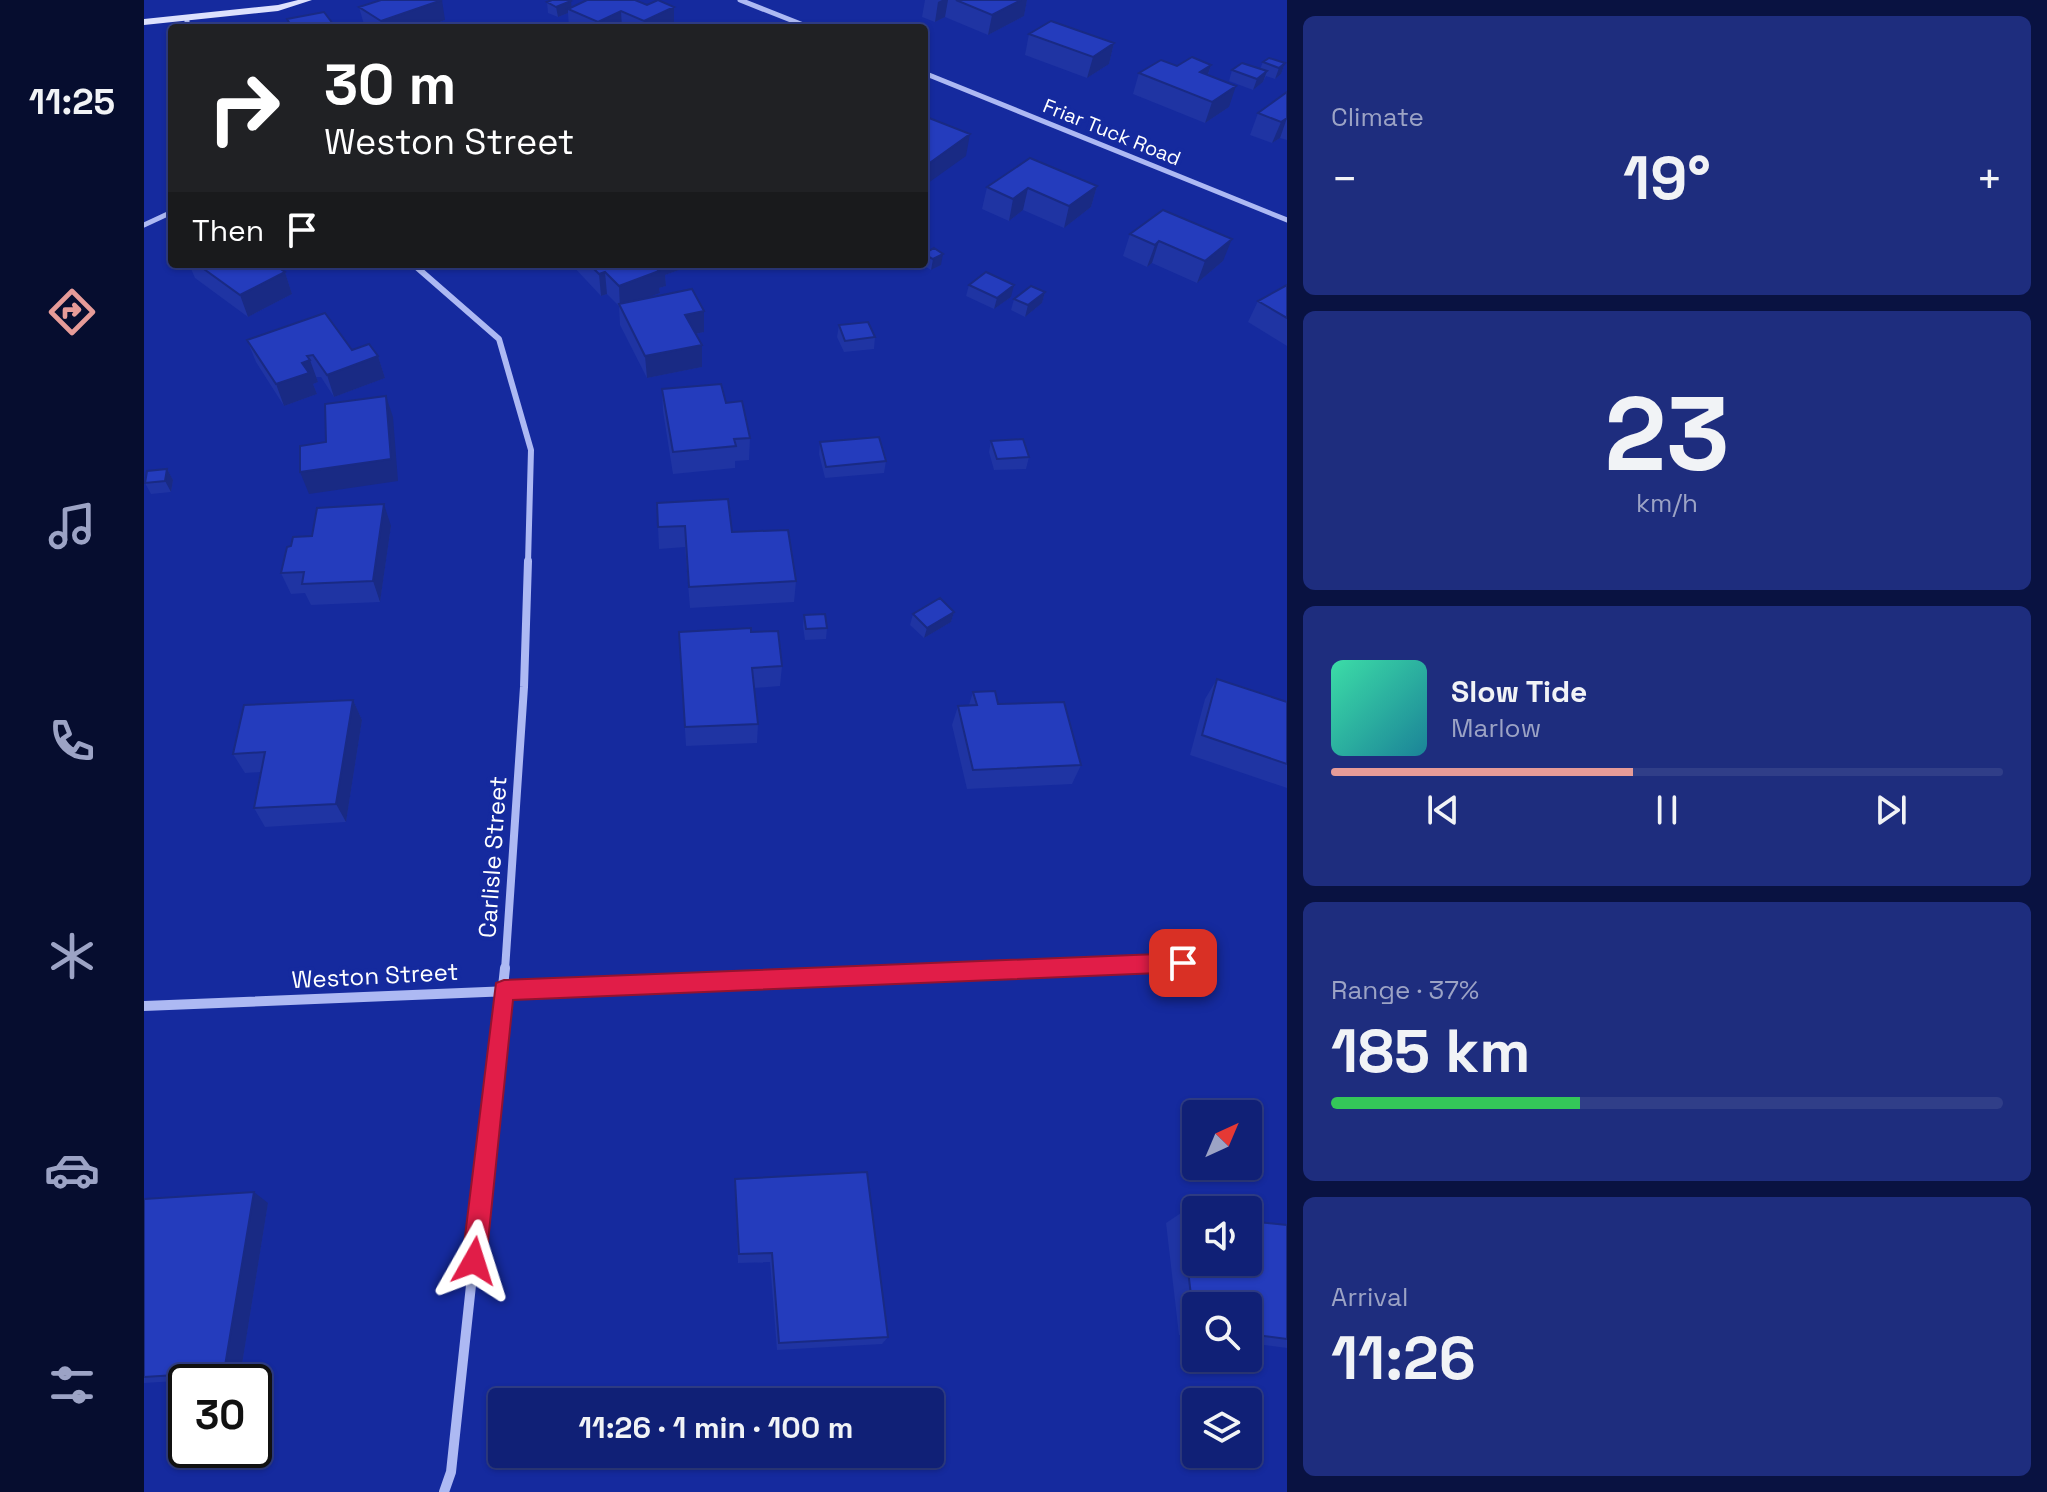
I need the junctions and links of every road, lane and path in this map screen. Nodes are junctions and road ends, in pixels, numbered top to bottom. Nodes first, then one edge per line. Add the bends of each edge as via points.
1 (308, 0) edge
2 (740, 0) edge
3 (144, 22) edge
4 (187, 23) edge
5 (801, 24) edge
6 (928, 75) edge
7 (168, 214) edge
8 (1287, 220) edge
9 (144, 225) edge
10 (418, 268) edge
11 (1183, 963) dead end
12 (504, 990) junction
13 (144, 1006) edge
14 (444, 1492) edge

1 - 4 street
2 - 5 street
3 - 4 street
6 - 8 street, Friar Tuck Road
7 - 9 street
10 - 12 street, Carlisle Street via 499,339 531,450 524,687
11 - 12 street, Weston Street
12 - 13 street, Weston Street
12 - 14 street, Carlisle Street via 451,1472

